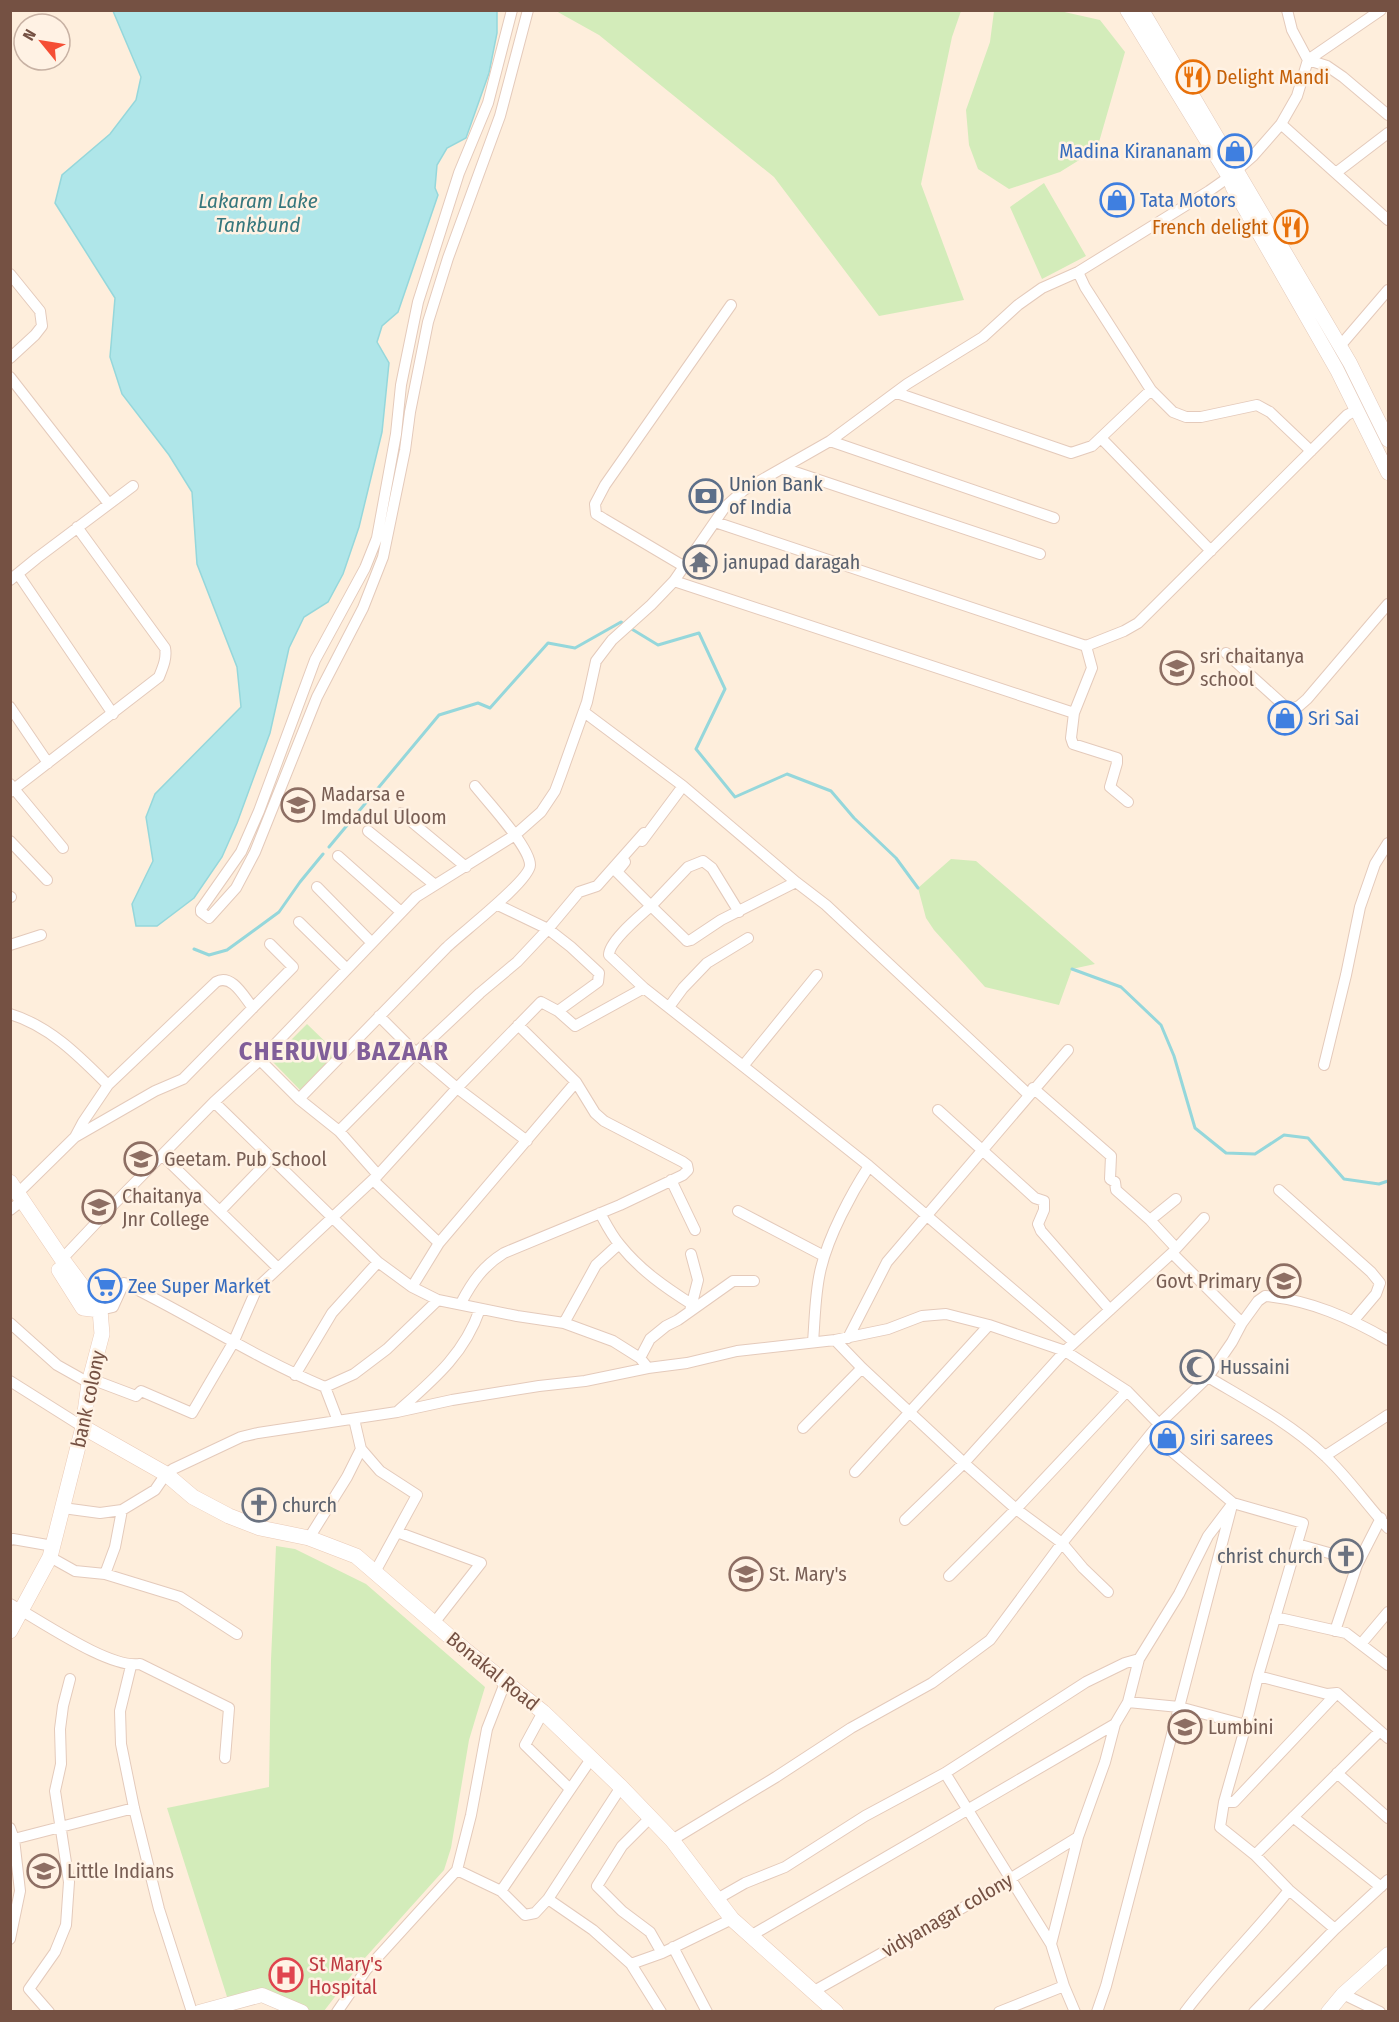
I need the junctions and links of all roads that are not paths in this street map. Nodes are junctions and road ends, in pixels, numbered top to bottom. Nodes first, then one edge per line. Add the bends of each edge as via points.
1 (512, 10) edge
2 (528, 10) edge
3 (1127, 10) edge
4 (1142, 10) edge
5 (1287, 10) edge
6 (1381, 10) edge
7 (1308, 60) junction
8 (1389, 115) edge
9 (1281, 124) junction
10 (1389, 133) edge
11 (1337, 172) junction
12 (1235, 179) junction
13 (1389, 220) edge
14 (1078, 273) junction
15 (10, 274) edge
16 (1389, 290) edge
17 (731, 305) dead end
18 (1340, 346) junction
19 (10, 358) edge
20 (10, 377) edge
21 (1151, 390) junction
22 (897, 393) junction
23 (1357, 410) junction
24 (1101, 438) junction
25 (1389, 440) edge
26 (830, 441) junction
27 (1311, 451) junction
28 (783, 468) junction
29 (1389, 473) edge
30 (133, 486) dead end
31 (109, 504) junction
32 (1054, 518) dead end
33 (715, 522) junction
34 (77, 527) junction
35 (1211, 551) junction
36 (1040, 554) dead end
37 (685, 567) junction
38 (14, 577) edge
39 (674, 581) junction
40 (1389, 604) edge
41 (1086, 646) junction
42 (1226, 653) dead end
43 (10, 707) edge
44 (584, 712) junction
45 (1074, 713) junction
46 (113, 714) junction
47 (48, 763) junction
48 (475, 786) dead end
49 (682, 786) junction
50 (12, 788) edge
51 (1128, 802) dead end
52 (401, 813) dead end
53 (368, 831) dead end
54 (644, 833) dead end
55 (515, 835) junction
56 (10, 842) edge
57 (1389, 843) edge
58 (63, 848) dead end
59 (338, 856) dead end
60 (466, 867) junction
61 (47, 880) dead end
62 (796, 882) junction
63 (435, 885) junction
64 (316, 887) dead end
65 (498, 904) junction
66 (651, 906) junction
67 (401, 912) junction
68 (739, 912) junction
69 (299, 922) dead end
70 (548, 929) junction
71 (41, 935) dead end
72 (748, 938) dead end
73 (372, 943) junction
74 (270, 944) dead end
75 (10, 945) edge
76 (347, 969) junction
77 (817, 975) dead end
78 (644, 988) junction
79 (669, 1007) junction
80 (253, 1008) junction
81 (558, 1011) junction
82 (10, 1014) edge
83 (380, 1016) junction
84 (518, 1024) junction
85 (1068, 1050) dead end
86 (416, 1053) junction
87 (260, 1060) junction
88 (1324, 1065) dead end
89 (743, 1066) junction
90 (576, 1082) junction
91 (108, 1085) junction
92 (457, 1088) junction
93 (1031, 1091) junction
94 (299, 1098) junction
95 (214, 1102) junction
96 (938, 1110) dead end
97 (339, 1131) junction
98 (75, 1137) junction
99 (527, 1141) junction
100 (983, 1150) junction
101 (162, 1155) junction
102 (271, 1158) junction
103 (868, 1166) junction
104 (375, 1178) junction
105 (671, 1180) junction
106 (1279, 1190) dead end
107 (15, 1197) edge
108 (1176, 1199) dead end
109 (220, 1211) junction
110 (738, 1211) dead end
111 (600, 1213) junction
112 (926, 1214) junction
113 (333, 1218) junction
114 (1204, 1218) dead end
115 (1150, 1220) junction
116 (695, 1230) dead end
117 (440, 1243) junction
118 (619, 1244) junction
119 (1174, 1250) junction
120 (691, 1254) dead end
121 (824, 1256) junction
122 (62, 1259) junction
123 (378, 1262) junction
124 (279, 1268) junction
125 (754, 1281) dead end
126 (412, 1287) junction
127 (438, 1300) junction
128 (461, 1303) junction
129 (691, 1308) junction
130 (480, 1309) junction
131 (100, 1310) junction
132 (1110, 1310) junction
133 (1354, 1320) junction
134 (10, 1323) edge
135 (564, 1323) junction
136 (1242, 1323) junction
137 (989, 1325) junction
138 (848, 1338) junction
139 (836, 1340) junction
140 (1389, 1340) edge
141 (813, 1342) junction
142 (1074, 1342) junction
143 (233, 1343) junction
144 (1065, 1351) junction
145 (640, 1358) junction
146 (648, 1368) junction
147 (862, 1368) junction
148 (295, 1375) junction
149 (1208, 1377) junction
150 (10, 1381) edge
151 (90, 1381) junction
152 (325, 1387) junction
153 (1127, 1391) junction
154 (397, 1412) junction
155 (910, 1413) junction
156 (1389, 1415) edge
157 (354, 1419) junction
158 (338, 1421) junction
159 (1159, 1424) junction
160 (83, 1427) junction
161 (803, 1428) dead end
162 (1151, 1434) junction
163 (361, 1449) junction
164 (1325, 1456) junction
165 (964, 1463) junction
166 (855, 1472) dead end
167 (166, 1474) junction
168 (1233, 1503) junction
169 (63, 1508) junction
170 (1016, 1509) junction
171 (122, 1510) junction
172 (1381, 1518) junction
173 (905, 1520) dead end
174 (1389, 1528) edge
175 (398, 1532) junction
176 (309, 1538) junction
177 (10, 1540) edge
178 (1062, 1543) junction
179 (1297, 1544) junction
180 (51, 1552) junction
181 (1357, 1565) junction
182 (375, 1572) junction
183 (105, 1574) junction
184 (949, 1576) dead end
185 (1108, 1593) dead end
186 (16, 1607) edge
187 (1389, 1612) edge
188 (1275, 1617) junction
189 (434, 1623) junction
190 (10, 1631) edge
191 (1335, 1631) junction
192 (237, 1634) dead end
193 (1361, 1644) junction
194 (1139, 1659) junction
195 (1389, 1665) edge
196 (131, 1666) junction
197 (1258, 1676) junction
198 (70, 1679) dead end
199 (505, 1683) junction
200 (1337, 1694) junction
201 (1128, 1702) junction
202 (1179, 1707) junction
203 (543, 1712) junction
204 (1115, 1724) junction
205 (1246, 1725) junction
206 (1384, 1735) edge
207 (225, 1758) dead end
208 (591, 1759) junction
209 (945, 1773) junction
210 (1337, 1773) junction
211 (621, 1787) junction
212 (570, 1789) junction
213 (1224, 1802) junction
214 (134, 1808) junction
215 (967, 1810) junction
216 (1293, 1817) junction
217 (650, 1818) junction
218 (1389, 1818) edge
219 (61, 1827) junction
220 (12, 1833) edge
221 (1078, 1837) junction
222 (672, 1840) junction
223 (1255, 1855) junction
224 (457, 1870) junction
225 (1010, 1879) junction
226 (1385, 1883) edge
227 (1288, 1890) junction
228 (501, 1891) junction
229 (548, 1899) junction
230 (717, 1899) junction
231 (732, 1919) junction
232 (1335, 1929) junction
233 (752, 1935) junction
234 (10, 1939) edge
235 (1051, 1944) junction
236 (673, 1947) junction
237 (662, 1953) junction
238 (1389, 1954) edge
239 (631, 1964) junction
240 (1064, 1986) junction
241 (814, 1991) junction
242 (1343, 1994) junction
243 (230, 2008) edge
244 (656, 2010) edge
245 (49, 2012) edge
246 (192, 2012) edge
247 (200, 2012) edge
248 (302, 2012) edge
249 (338, 2012) edge
250 (707, 2012) edge
251 (836, 2012) edge
252 (999, 2012) edge
253 (1075, 2012) edge
254 (1097, 2012) edge
255 (1185, 2012) edge
256 (1254, 2012) edge
257 (1328, 2012) edge
258 (1380, 2012) edge

1 - 2 street via 488,103 459,172 418,302 377,538 315,660 241,852 201,909 209,918 236,888 255,852 317,697 363,608 383,557 428,322 500,116
3 - 12 street
4 - 12 street
5 - 7 street via 1292,30
6 - 7 street
7 - 8 street via 1327,66
7 - 9 street via 1297,96
9 - 11 street
9 - 12 street
10 - 11 street
11 - 13 street
12 - 14 street
12 - 18 street
12 - 23 street
14 - 21 street
14 - 22 street via 1042,288 982,337
15 - 19 street via 40,311 42,326
16 - 18 street
17 - 37 street via 595,504 596,514
18 - 25 street
20 - 31 street
21 - 24 street
21 - 27 street via 1173,412 1186,417 1257,405 1270,412
22 - 24 street via 1071,453 1092,446
22 - 26 street
23 - 27 street
23 - 29 street
24 - 35 street
26 - 28 street
26 - 32 street
27 - 35 street
28 - 33 street via 744,490
28 - 36 street
30 - 31 street
31 - 34 street
33 - 37 street
33 - 41 street
34 - 38 street
34 - 46 street via 166,653 159,677
35 - 41 street via 1138,623
37 - 39 street
38 - 46 street
39 - 44 street via 612,640 596,661
39 - 45 street
40 - 42 street via 1307,699 1289,710
41 - 45 street via 1092,668
43 - 47 street
44 - 49 street
44 - 55 street via 555,791 541,812
45 - 51 street via 1073,744 1117,758 1110,787
46 - 47 street
47 - 50 street
48 - 55 street
49 - 62 street
49 - 66 street via 617,872
50 - 58 street
52 - 60 street
53 - 63 street
54 - 70 street via 597,886 579,892
55 - 60 street
55 - 65 street via 531,865
56 - 61 street
57 - 88 street via 1375,864 1360,908
59 - 67 street
60 - 63 street
62 - 68 street
62 - 93 street via 826,904
63 - 67 street
64 - 73 street
65 - 70 street
65 - 83 street via 467,927
66 - 68 street via 687,941
66 - 68 street via 688,867 703,861 712,868
66 - 78 street via 609,949 612,959
67 - 73 street
69 - 76 street
70 - 81 street via 599,973 598,982
70 - 86 street
71 - 75 street
72 - 79 street via 707,963
73 - 76 street
74 - 80 street via 293,967
76 - 87 street
77 - 89 street
78 - 79 street
78 - 81 street via 575,1026
79 - 89 street
80 - 91 street via 231,981 221,979
80 - 98 street via 183,1079 154,1090
81 - 84 street via 541,1002
82 - 91 street via 47,1032
83 - 86 street
83 - 94 street
84 - 90 street
84 - 92 street
85 - 93 street
86 - 92 street
86 - 97 street
87 - 94 street
87 - 95 street
89 - 103 street
90 - 99 street
90 - 105 street via 604,1120 686,1163 686,1173
91 - 98 street
92 - 99 street
92 - 104 street
93 - 100 street
93 - 115 street via 1111,1156 1110,1179 1116,1190
94 - 97 street
95 - 101 street
95 - 102 street
96 - 100 street
97 - 104 street
98 - 107 street
99 - 117 street
100 - 112 street
100 - 132 street via 1035,1198 1044,1201 1038,1224 1041,1231
101 - 109 street
101 - 122 street
102 - 109 street
102 - 113 street
103 - 112 street
103 - 121 street via 851,1193
104 - 113 street
104 - 117 street
105 - 111 street
105 - 116 street
106 - 133 street via 1380,1283 1376,1294
107 - 122 main road
107 - 131 main road via 83,1308
108 - 115 street
109 - 124 street
110 - 121 street
111 - 118 street
111 - 128 street via 490,1262
112 - 138 street via 887,1262
112 - 142 street
113 - 123 street
113 - 124 street
114 - 119 street
115 - 119 street
117 - 126 street
118 - 129 street
118 - 135 street via 596,1265
119 - 132 street
119 - 136 street
120 - 129 street via 698,1280
121 - 141 street
122 - 131 main road
123 - 126 street
123 - 148 street via 332,1313
124 - 143 street via 257,1288
125 - 129 street via 733,1281
126 - 127 street
127 - 128 street
127 - 152 street via 387,1349 354,1374
128 - 130 street
129 - 145 street via 650,1339
130 - 135 street
130 - 154 street via 456,1356
131 - 143 street via 113,1307 124,1283
131 - 151 main road, bank colony via 102,1334
132 - 142 street
133 - 136 street via 1311,1305 1265,1296
133 - 140 street
134 - 151 street via 57,1365
135 - 145 street via 613,1341
136 - 149 street
137 - 138 street via 946,1314 922,1316
137 - 144 street
137 - 155 street
138 - 139 street
139 - 141 street
139 - 147 street
141 - 146 street
142 - 144 street
143 - 148 street
143 - 151 street via 192,1413 141,1391 136,1396
144 - 153 street
144 - 165 street
145 - 146 street
146 - 154 street
147 - 155 street
147 - 161 street
148 - 152 street
149 - 159 street
149 - 164 street via 1290,1427
150 - 160 street
151 - 160 main road, bank colony
152 - 158 street
153 - 159 street
153 - 170 street
154 - 157 street
155 - 165 street
155 - 166 street
156 - 164 street
157 - 158 street
157 - 163 street
158 - 167 street via 241,1437
159 - 162 street
160 - 167 main road, Bonakal Road
160 - 169 main road, bank colony
162 - 168 street
162 - 178 street
163 - 175 street via 380,1471 417,1495
163 - 176 street
164 - 172 street
165 - 170 street
165 - 173 street
167 - 171 street via 154,1490
167 - 176 main road, Bonakal Road via 193,1497 229,1516 260,1528
168 - 179 street via 1303,1523
168 - 194 street via 1208,1536 1179,1594
168 - 202 street
169 - 171 street via 100,1513
169 - 180 main road, bank colony
170 - 178 street
170 - 184 street
171 - 183 street
172 - 174 street
172 - 181 street
175 - 182 street
175 - 189 street via 481,1563
176 - 182 main road, Bonakal Road via 356,1556
177 - 180 street
178 - 185 street
178 - 222 street via 990,1640 932,1683 850,1728
179 - 181 street
179 - 188 street
180 - 183 street via 75,1571
180 - 186 main road, bank colony
181 - 191 street
182 - 189 main road, Bonakal Road
183 - 192 street via 180,1597
186 - 190 main road, bank colony
186 - 196 street via 90,1651
187 - 193 street
188 - 191 street
188 - 197 street
189 - 199 main road, Bonakal Road
191 - 193 street via 1346,1633
193 - 195 street
194 - 201 street
194 - 209 street via 1086,1682
196 - 207 street via 140,1664 229,1708
196 - 214 street via 120,1712 121,1744
197 - 200 street
197 - 205 street
198 - 219 street via 63,1706 61,1764 55,1791
199 - 203 main road, Bonakal Road
199 - 224 street via 487,1729
200 - 206 street
200 - 213 street via 1234,1802
201 - 202 street
201 - 204 street
202 - 205 street
202 - 254 street
203 - 208 main road, Bonakal Road
203 - 212 street via 525,1745
204 - 215 street
204 - 221 street
205 - 213 street
206 - 210 street
208 - 211 main road, Bonakal Road
208 - 212 street
209 - 215 street
209 - 230 street via 865,1816 785,1867
210 - 216 street
210 - 218 street
211 - 217 main road, Bonakal Road
211 - 229 street
212 - 228 street
213 - 223 street via 1220,1827
214 - 219 street
214 - 246 street via 159,1909
215 - 225 street
215 - 233 street
216 - 223 street
216 - 226 street
217 - 222 main road, Bonakal Road
217 - 237 street via 622,1846 597,1886 650,1932
219 - 220 street
219 - 245 street via 69,1882 66,1925 55,1952 30,1989
220 - 234 street via 20,1890
221 - 225 street, vidyanagar colony
221 - 235 street
222 - 230 main road, Bonakal Road
223 - 227 street
224 - 228 street
224 - 249 street via 366,1970
225 - 235 street
225 - 241 street, vidyanagar colony
226 - 232 street
227 - 232 street
227 - 255 street
228 - 229 street via 525,1916 535,1913
229 - 239 street via 593,1930
230 - 231 main road, Bonakal Road
231 - 233 main road, Bonakal Road
231 - 236 street
232 - 256 street
233 - 241 main road, Bonakal Road
235 - 240 street
236 - 237 street
236 - 250 street
237 - 239 street
238 - 242 street
239 - 244 street
240 - 252 street
240 - 253 street
241 - 251 main road, Bonakal Road
242 - 257 street
242 - 258 street
243 - 247 street
243 - 248 street via 262,1995

